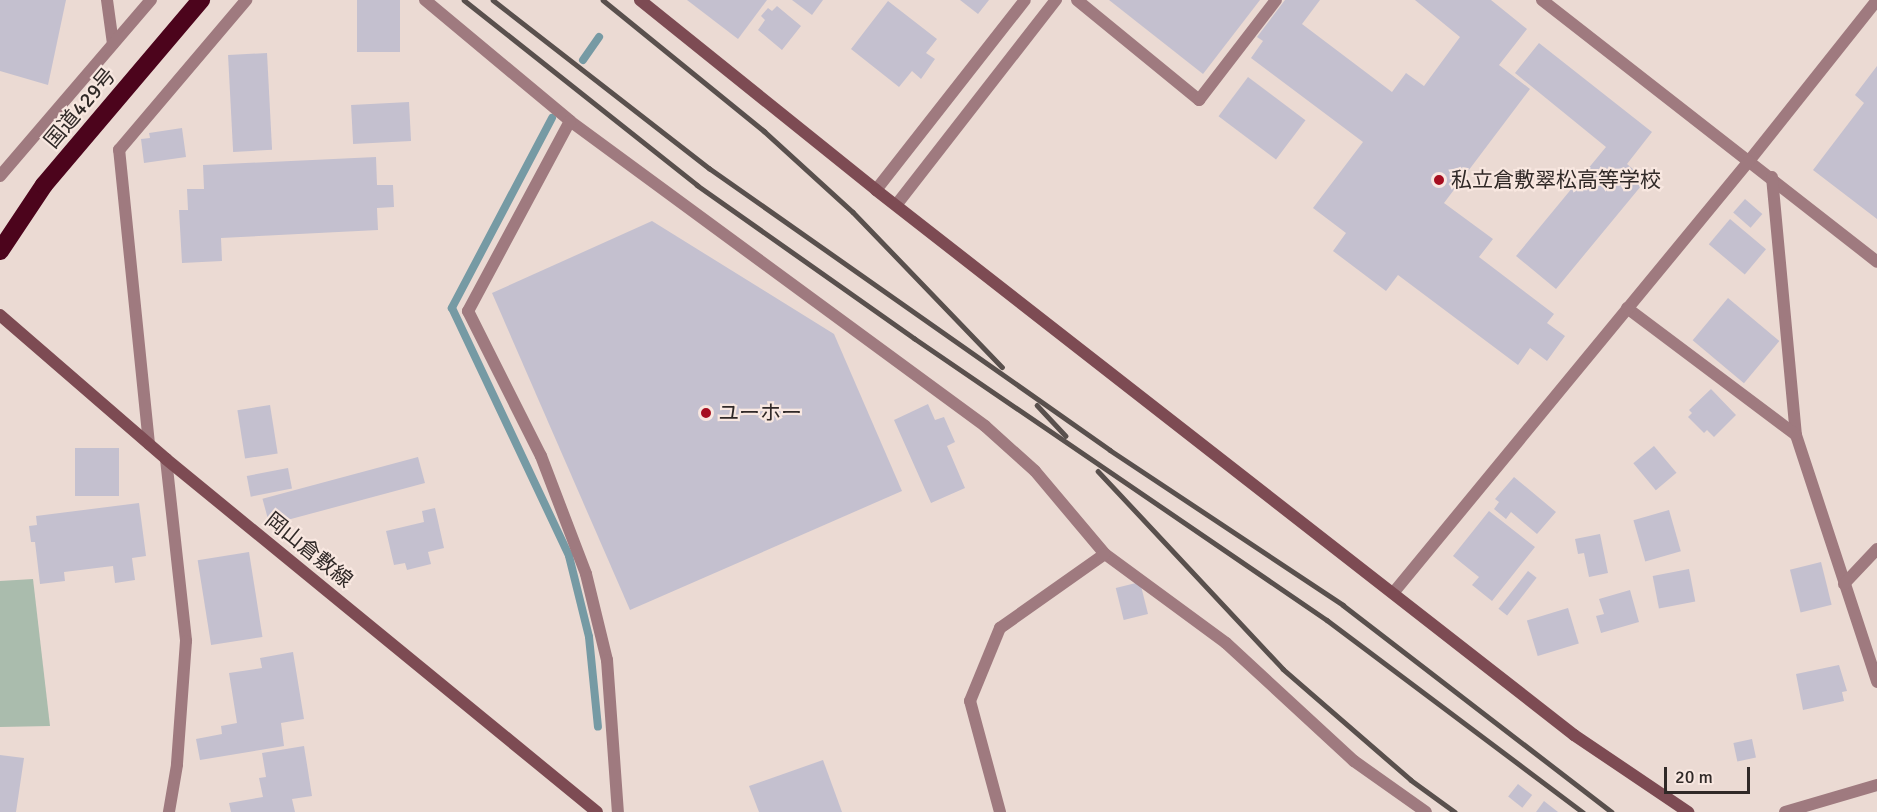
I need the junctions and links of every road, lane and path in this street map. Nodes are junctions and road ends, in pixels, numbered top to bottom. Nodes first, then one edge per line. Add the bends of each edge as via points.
1 (107, 0) edge
2 (151, 0) edge
3 (201, 0) edge
4 (246, 0) edge
5 (424, 0) edge
6 (1025, 0) edge
7 (1056, 0) edge
8 (1077, 0) edge
9 (1276, 0) edge
10 (1542, 0) edge
11 (1877, 0) edge
12 (643, 1) edge
13 (113, 44) junction
14 (570, 121) junction
15 (1749, 161) junction
16 (0, 176) edge
17 (1772, 177) junction
18 (876, 190) junction
19 (897, 204) junction
20 (0, 251) edge
21 (1877, 262) edge
22 (1628, 308) junction
23 (0, 315) edge
24 (1796, 435) junction
25 (149, 444) junction
26 (166, 459) junction
27 (1877, 549) edge
28 (1104, 554) junction
29 (1844, 584) junction
30 (1394, 592) junction
31 (1877, 681) edge
32 (1877, 785) edge
33 (590, 809) edge
34 (169, 812) edge
35 (618, 812) edge
36 (1000, 812) edge
37 (1426, 812) edge
38 (1688, 812) edge
39 (1785, 812) edge

1 - 13 street
2 - 13 street
3 - 20 highway, 国道429号 via 44,185
4 - 25 street via 119,150
5 - 14 street
6 - 18 street
7 - 19 street
8 - 9 street via 1199,100
10 - 15 street
11 - 15 street
12 - 18 street
13 - 16 street
14 - 28 street via 985,426 1035,471
14 - 35 street via 468,311 541,456 586,574 607,660
15 - 17 street
15 - 22 street
17 - 21 street
17 - 24 street
18 - 19 street
19 - 30 street
22 - 24 street
22 - 30 street
23 - 25 street, 岡山倉敷線
24 - 29 street
25 - 26 street, 岡山倉敷線
26 - 33 street, 岡山倉敷線
26 - 34 street via 186,640 177,765
27 - 29 street
28 - 36 street via 1000,628 970,701
28 - 37 street via 1226,643 1354,761
29 - 31 street
30 - 38 street via 1574,735
32 - 39 street

